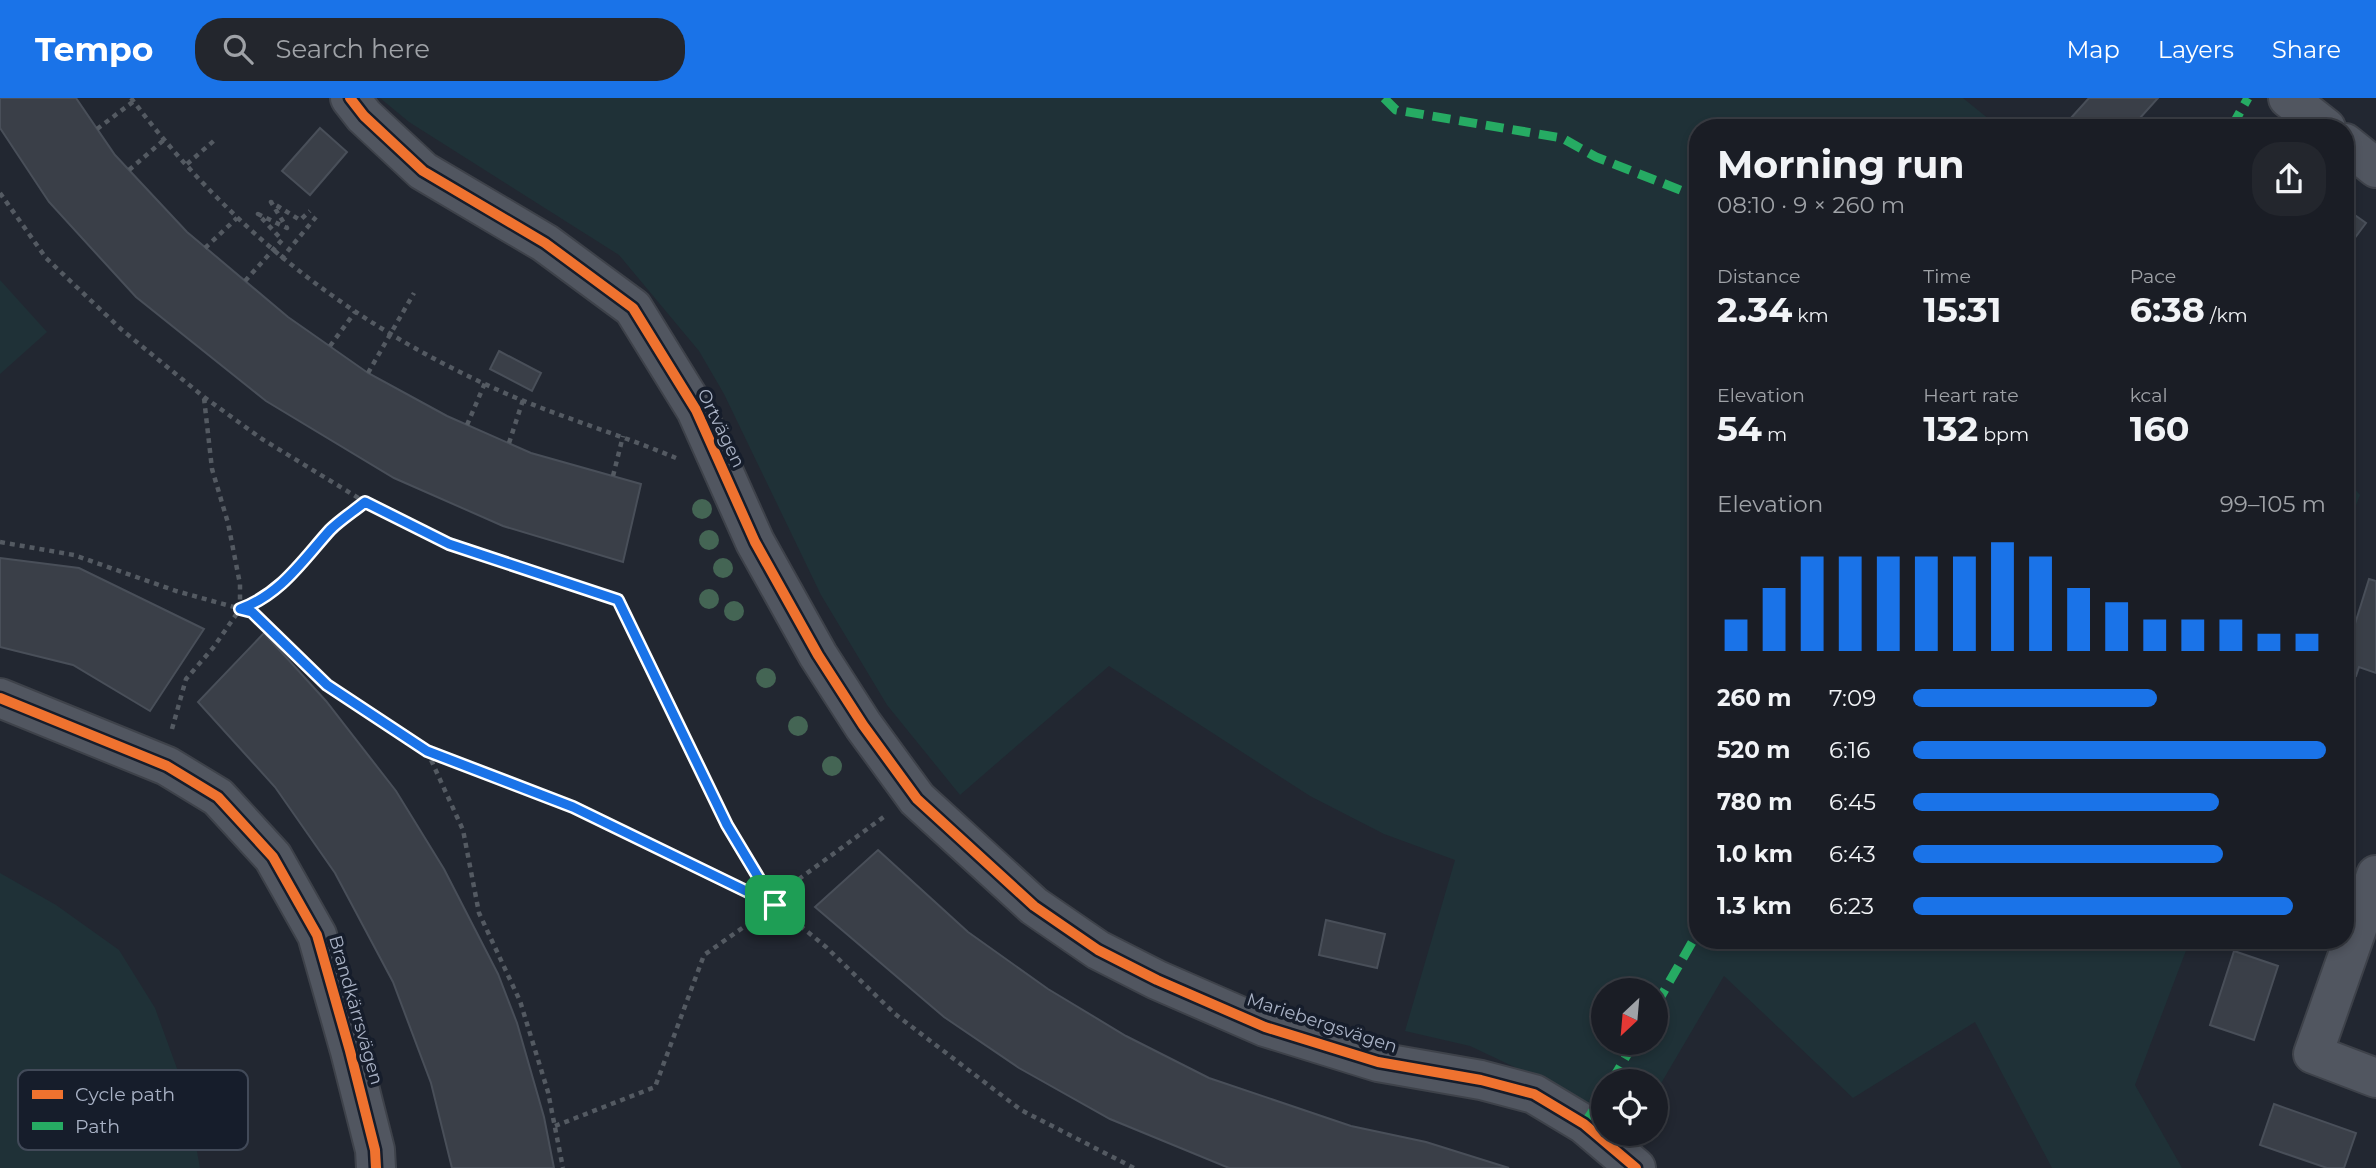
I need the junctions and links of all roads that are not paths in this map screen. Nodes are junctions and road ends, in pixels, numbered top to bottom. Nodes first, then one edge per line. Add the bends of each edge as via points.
1 (350, 98) edge
2 (2288, 98) edge
3 (2315, 119) edge
4 (2354, 150) edge
5 (2376, 167) edge
6 (0, 698) edge
7 (976, 853) joint
8 (2376, 875) edge
9 (2354, 938) edge
10 (2350, 949) edge
11 (2376, 1078) edge
12 (376, 1168) edge
13 (1636, 1168) edge

1 - 7 street, Ortvägen via 423,171 545,243 633,308 696,410 755,542 818,655 916,799
2 - 3 street
4 - 5 street
6 - 12 street, Brandkärrsvägen via 167,766 218,797 273,857 317,935 363,1100
7 - 13 street, Mariebergsvägen via 1034,906 1098,950 1157,980 1265,1027 1378,1062 1534,1094 1584,1124
8 - 9 street
10 - 11 street via 2313,1054

